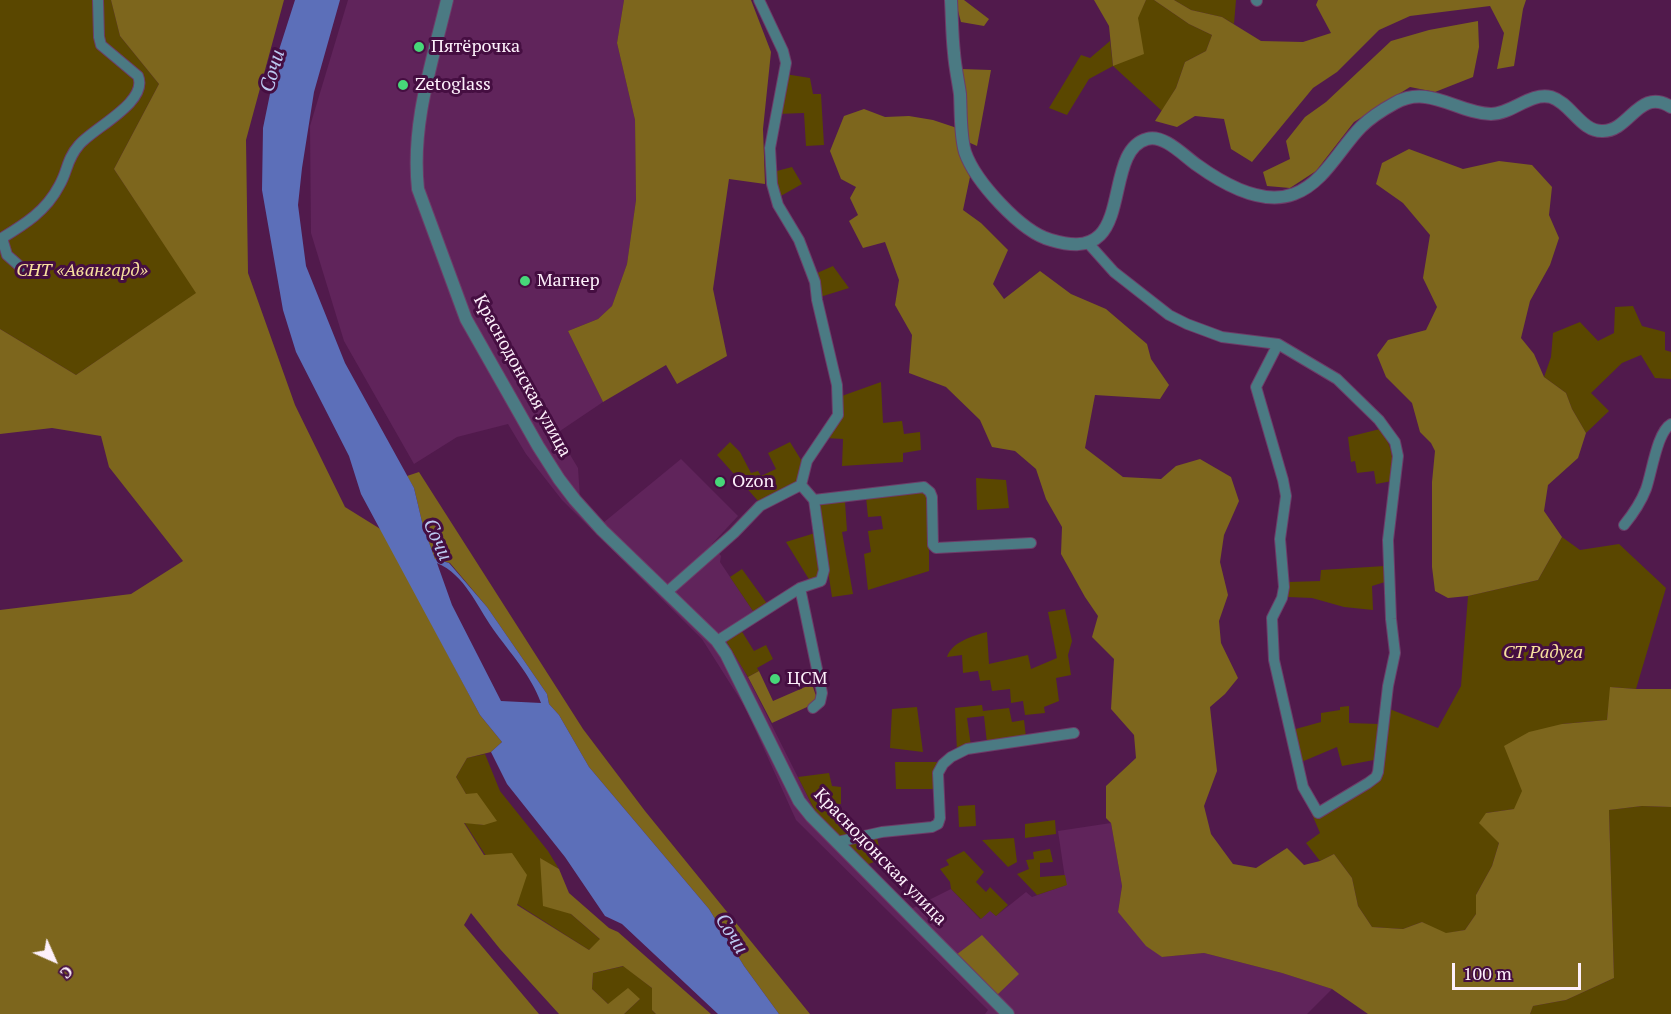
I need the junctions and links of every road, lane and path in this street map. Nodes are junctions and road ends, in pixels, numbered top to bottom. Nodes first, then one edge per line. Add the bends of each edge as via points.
1 (98, 0) edge
2 (447, 0) edge
3 (759, 0) edge
4 (951, 0) edge
5 (1671, 107) edge
6 (1088, 243) junction
7 (24, 270) dead end
8 (1278, 344) junction
9 (1671, 424) edge
10 (801, 485) junction
11 (814, 500) junction
12 (1624, 525) dead end
13 (1030, 543) dead end
14 (800, 588) junction
15 (667, 592) junction
16 (717, 641) junction
17 (813, 708) dead end
18 (1074, 733) dead end
19 (837, 842) junction
20 (1008, 1014) edge

1 - 7 street via 101,45 138,76 140,86 129,103 68,159 60,186 44,207 33,219 2,238 7,255
2 - 15 street, Краснодонская улица via 421,106 415,151 418,189 441,253 466,319 559,479 587,514
3 - 10 street via 786,63 770,148 772,184 778,205 799,240 816,282 837,385 838,415 807,461
4 - 6 street via 964,148 971,166 1028,230 1065,244
5 - 6 street via 1660,102 1646,104 1604,131 1590,128 1562,103 1549,97 1487,114 1412,95 1362,125 1312,183 1294,194 1281,196 1242,190 1199,167 1172,146 1149,138 1128,156 1106,229
6 - 8 street via 1114,272 1168,315 1222,337
8 - 8 street via 1337,379 1380,420 1395,442 1398,456 1388,540 1395,653 1378,772 1368,783 1318,813 1303,787 1274,660 1272,618 1284,587 1280,539 1286,496 1256,387
9 - 12 street via 1659,440 1645,491
10 - 11 street
10 - 15 street via 760,506
11 - 13 street via 924,487 932,496 936,548
11 - 14 street via 823,578
14 - 16 street
14 - 17 street via 822,693
15 - 16 street, Краснодонская улица
16 - 19 street, Краснодонская улица via 799,801
18 - 19 street via 967,749 943,764 938,773 938,824
19 - 20 street, Краснодонская улица

